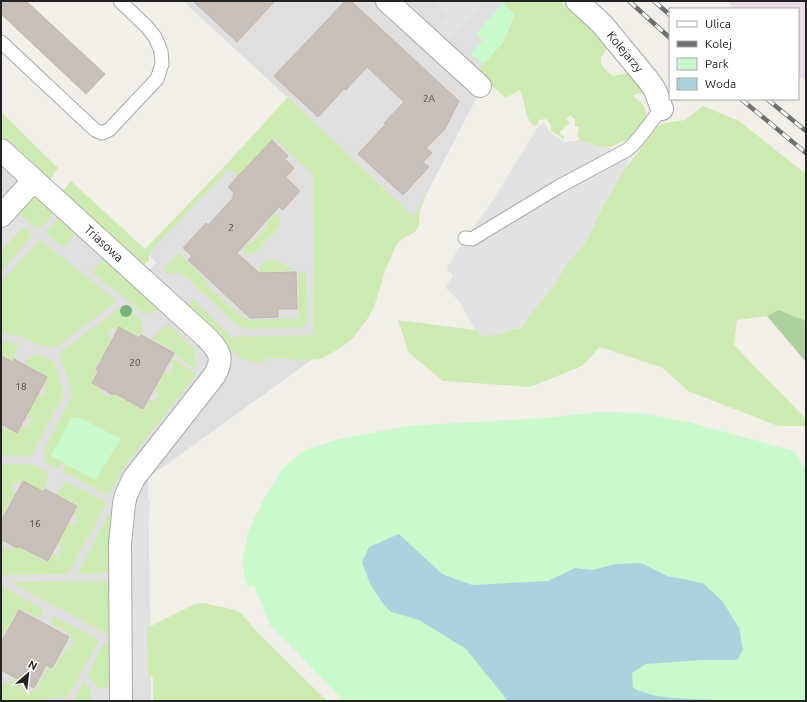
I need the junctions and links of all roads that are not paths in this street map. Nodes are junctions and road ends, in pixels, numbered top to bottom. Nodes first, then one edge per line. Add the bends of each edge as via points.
1 (120, 1) edge
2 (387, 1) edge
3 (577, 1) edge
4 (1, 42) edge
5 (480, 86) dead end
6 (662, 109) joint
7 (1, 150) edge
8 (34, 180) junction
9 (1, 216) edge
10 (465, 238) dead end
11 (121, 701) edge

1 - 4 lane via 155,37 161,51 162,64 157,78 109,130 102,133 95,130
2 - 5 street
3 - 6 street, Kolejarzy via 602,24 649,81
6 - 10 lane via 634,145 627,150 558,187 472,239
7 - 8 street, Triasowa
8 - 9 street
8 - 11 street, Triasowa via 206,337 218,350 220,357 217,370 134,478 125,499 120,544

